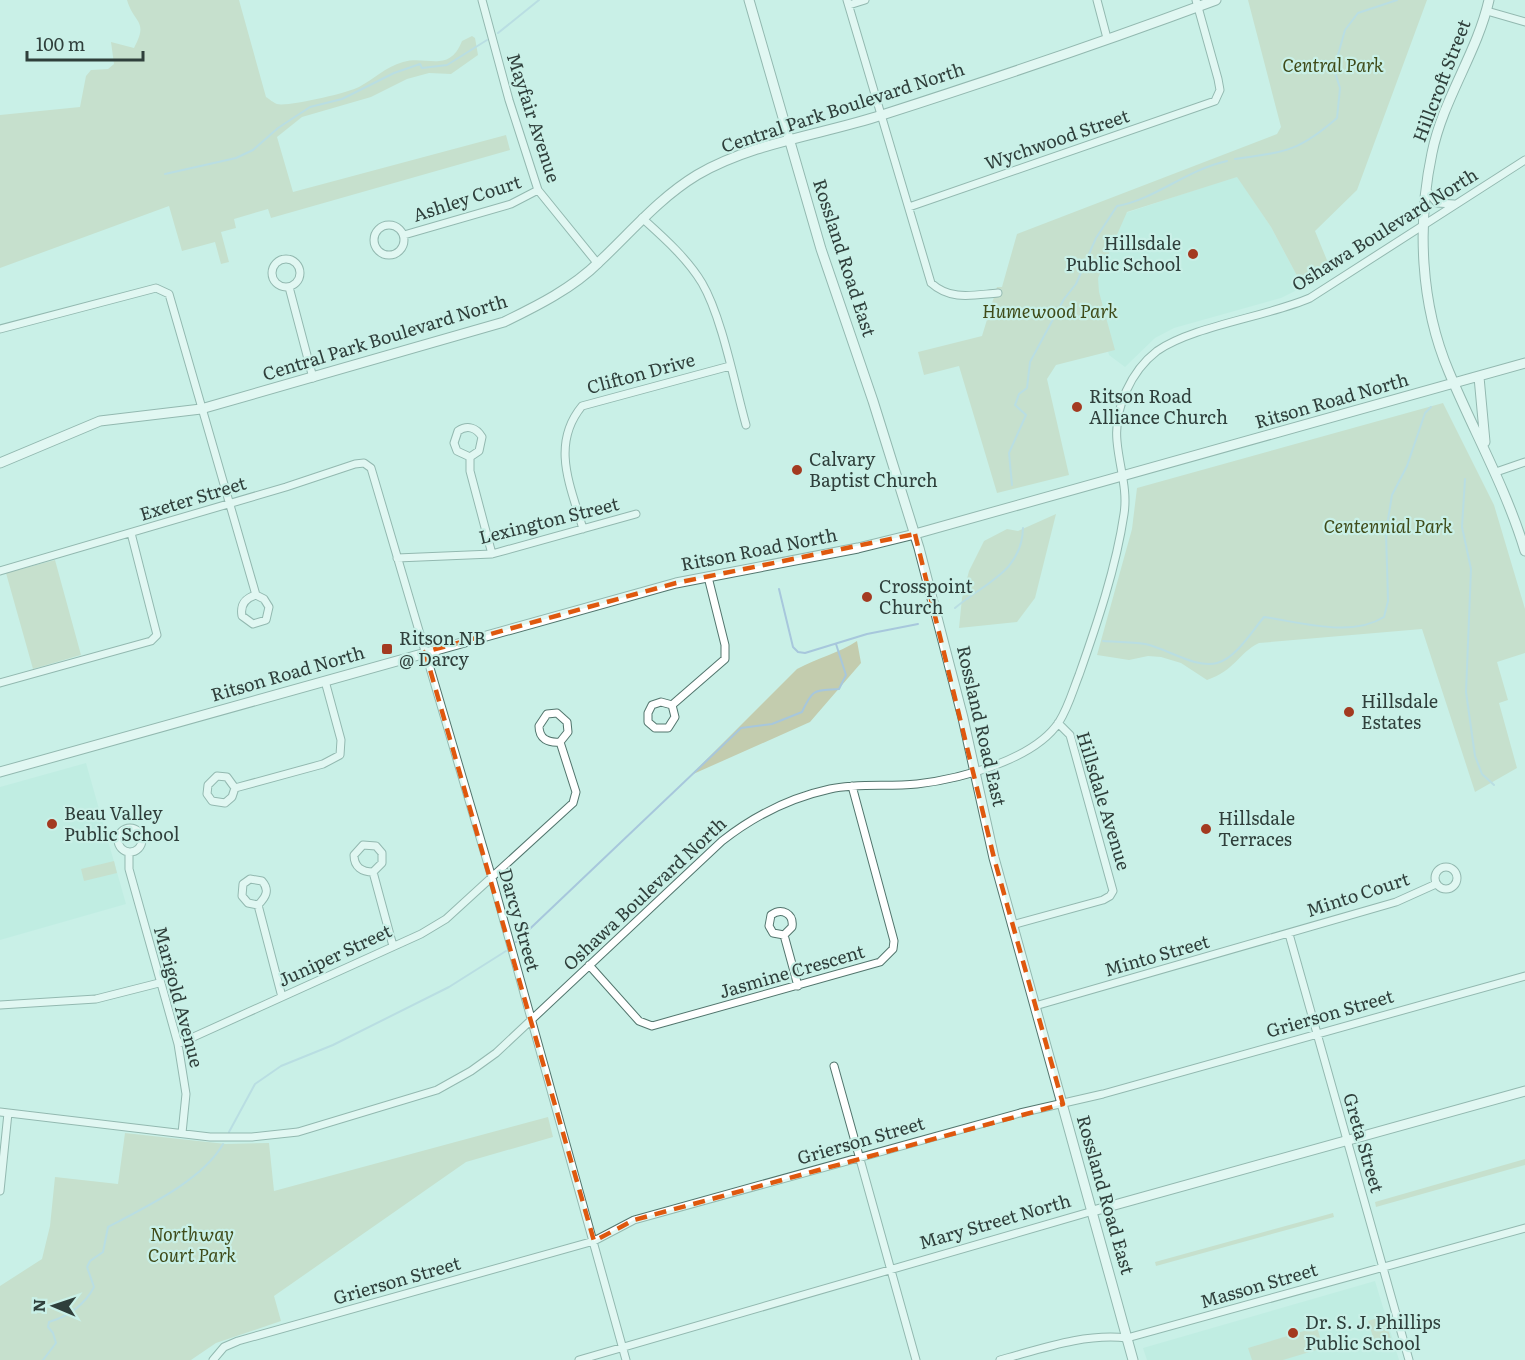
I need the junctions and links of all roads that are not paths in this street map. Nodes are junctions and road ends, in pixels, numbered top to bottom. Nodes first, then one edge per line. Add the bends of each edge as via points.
1 (482, 0) edge
2 (749, 0) edge
3 (865, 0) edge
4 (1097, 0) edge
5 (1216, 0) edge
6 (1489, 0) edge
7 (848, 2) edge
8 (1197, 3) edge
9 (1486, 10) junction
10 (1525, 22) edge
11 (1107, 38) junction
12 (880, 116) junction
13 (789, 139) junction
14 (1525, 160) edge
15 (1425, 187) junction
16 (538, 190) junction
17 (1456, 204) junction
18 (909, 207) junction
19 (642, 218) junction
20 (1423, 226) junction
21 (404, 235) junction
22 (598, 264) junction
23 (289, 287) junction
24 (998, 293) dead end
25 (0, 329) edge
26 (1525, 363) edge
27 (730, 366) junction
28 (1479, 377) junction
29 (313, 378) junction
30 (1454, 384) junction
31 (201, 409) junction
32 (746, 425) dead end
33 (1488, 456) junction
34 (470, 457) junction
35 (1525, 462) edge
36 (0, 463) edge
37 (1496, 472) junction
38 (1123, 477) junction
39 (377, 489) joint
40 (230, 503) junction
41 (636, 514) dead end
42 (583, 529) junction
43 (131, 533) junction
44 (915, 534) junction
45 (1525, 551) edge
46 (492, 554) junction
47 (397, 558) junction
48 (0, 571) edge
49 (708, 577) junction
50 (256, 596) junction
51 (425, 652) junction
52 (325, 681) junction
53 (0, 683) edge
54 (672, 705) junction
55 (1058, 723) junction
56 (560, 742) junction
57 (975, 770) junction
58 (0, 772) edge
59 (852, 786) junction
60 (236, 788) junction
61 (129, 852) dead end
62 (373, 872) junction
63 (492, 878) junction
64 (1436, 884) dead end
65 (258, 905) dead end
66 (1012, 925) junction
67 (1289, 933) junction
68 (784, 935) dead end
69 (393, 946) junction
70 (589, 965) junction
71 (1525, 976) edge
72 (159, 983) junction
73 (798, 986) junction
74 (282, 997) junction
75 (0, 1005) edge
76 (1035, 1006) junction
77 (531, 1019) junction
78 (1316, 1034) junction
79 (178, 1044) junction
80 (834, 1066) dead end
81 (1525, 1091) edge
82 (1063, 1104) junction
83 (4, 1113) edge
84 (182, 1133) junction
85 (1347, 1140) junction
86 (858, 1158) junction
87 (0, 1191) edge
88 (1094, 1211) junction
89 (1525, 1228) edge
90 (594, 1241) junction
91 (1382, 1267) junction
92 (890, 1269) junction
93 (1127, 1338) junction
94 (623, 1348) junction
95 (213, 1358) edge
96 (579, 1360) edge
97 (626, 1360) edge
98 (916, 1360) edge
99 (1000, 1360) edge
100 (1133, 1360) edge
101 (1409, 1360) edge

1 - 16 street, Mayfair Avenue
2 - 13 main road, Rossland Road East
3 - 7 street
4 - 11 street
5 - 8 main road, Central Park Boulevard North
6 - 9 main road, Hillcroft Street
7 - 12 street
8 - 11 main road, Central Park Boulevard North
8 - 18 street, Wychwood Street via 1220,90 1215,101
9 - 10 street
9 - 15 main road, Hillcroft Street via 1438,128
11 - 12 main road, Central Park Boulevard North
12 - 13 main road, Central Park Boulevard North
12 - 18 street
13 - 19 main road, Central Park Boulevard North via 735,157 696,176
13 - 44 main road, Rossland Road East
14 - 17 street, Oshawa Boulevard North
15 - 17 street via 1437,203
15 - 20 main road, Hillcroft Street
16 - 21 street, Ashley Court via 511,204
16 - 22 street, Mayfair Avenue
17 - 20 street, Oshawa Boulevard North
18 - 24 street via 931,283 954,296
19 - 22 main road, Central Park Boulevard North
19 - 27 street via 669,242 702,282
20 - 30 main road, Hillcroft Street via 1430,306
20 - 38 street, Oshawa Boulevard North via 1310,298 1172,342 1155,353 1125,393 1117,439
21 - 21 street, Ashley Court via 394,225 382,226 375,236 375,246 386,255 398,253
22 - 29 main road, Central Park Boulevard North via 542,304 504,322
23 - 23 street via 299,278 300,269 292,260 284,259 275,263 272,276 277,284
23 - 29 street
25 - 31 street via 156,288 165,290
26 - 28 main road, Ritson Road North
27 - 32 street
27 - 42 street, Clifton Drive via 582,406 570,420 564,460
28 - 30 main road, Ritson Road North
28 - 33 main road
29 - 31 main road, Central Park Boulevard North
30 - 33 main road, Hillcroft Street
30 - 38 main road, Ritson Road North
31 - 36 main road, Central Park Boulevard North via 100,422
31 - 40 street
33 - 37 main road, Hillcroft Street
34 - 34 street via 479,451 482,442 479,432 466,427 458,431 454,443 458,451
34 - 46 street via 470,471
35 - 37 street
37 - 45 main road, Hillcroft Street
38 - 44 main road, Ritson Road North
38 - 55 street, Oshawa Boulevard North via 1126,504 1119,540 1084,659
39 - 40 street, Exeter Street via 371,468 364,463
39 - 47 street, Darcy Street
40 - 43 street, Exeter Street
40 - 50 street
41 - 42 street, Lexington Street
42 - 46 street, Lexington Street
43 - 48 street, Exeter Street
43 - 53 street via 157,635 151,641
44 - 49 main road, Ritson Road North
44 - 57 main road, Rossland Road East
46 - 47 street, Lexington Street
47 - 51 street, Darcy Street
49 - 51 main road, Ritson Road North
49 - 54 street via 725,659
50 - 50 street via 247,599 242,607 242,616 253,624 266,620 270,611 267,602
51 - 52 main road, Ritson Road North
51 - 63 street, Darcy Street
52 - 58 main road, Ritson Road North
52 - 60 street via 341,740 340,755 323,764
54 - 54 street via 675,717 668,728 655,729 648,722 652,705
55 - 57 street, Oshawa Boulevard North via 1026,751
55 - 66 street, Hillsdale Avenue via 1070,735 1113,891 1103,900
56 - 56 street via 549,742 541,736 538,726 547,714 556,713 567,722 568,732
56 - 63 street, Juniper Street via 576,792 573,803
57 - 59 street, Oshawa Boulevard North via 918,784
57 - 66 main road, Rossland Road East
59 - 70 street, Oshawa Boulevard North via 807,795 746,822
59 - 73 street, Jasmine Crescent via 892,932 893,949 880,962
60 - 60 street via 225,803 212,801 207,794 208,785 217,776 226,777
61 - 72 street, Marigold Avenue via 129,869
62 - 62 street via 382,863 382,853 376,846 363,845 354,855 356,864 362,871
62 - 69 street
63 - 69 street, Juniper Street via 446,919
63 - 77 street, Darcy Street
64 - 67 street, Minto Court via 1396,902
65 - 74 street
66 - 76 main road, Rossland Road East
67 - 76 street, Minto Street
67 - 78 street, Greta Street
68 - 73 street
69 - 74 street, Juniper Street
70 - 73 street, Jasmine Crescent via 639,1021 652,1026
70 - 77 street, Oshawa Boulevard North
71 - 78 street, Grierson Street
72 - 75 street via 96,999
72 - 79 street, Marigold Avenue
74 - 79 street, Juniper Street
76 - 82 main road, Rossland Road East
77 - 84 street, Oshawa Boulevard North via 471,1071 437,1090 398,1104 279,1135 226,1138
77 - 90 street, Darcy Street
78 - 82 street, Grierson Street
78 - 85 street, Greta Street
79 - 84 street, Marigold Avenue via 186,1094
80 - 86 street
81 - 85 main road, Mary Street North
82 - 86 street, Grierson Street
82 - 88 main road, Rossland Road East
83 - 84 street, Oshawa Boulevard North
83 - 87 street
85 - 88 main road, Mary Street North
85 - 91 street, Greta Street
86 - 90 street, Grierson Street via 634,1220
86 - 92 street
88 - 92 street, Mary Street North
88 - 93 main road, Rossland Road East
89 - 91 street, Masson Street
90 - 94 street, Darcy Street
90 - 95 street, Grierson Street via 238,1341
91 - 93 street, Masson Street
91 - 101 street, Greta Street
92 - 94 street, Mary Street North
92 - 98 street
93 - 99 street, Masson Street via 1080,1339
93 - 100 main road, Rossland Road East
94 - 96 street, Mary Street North
94 - 97 street, Darcy Street

